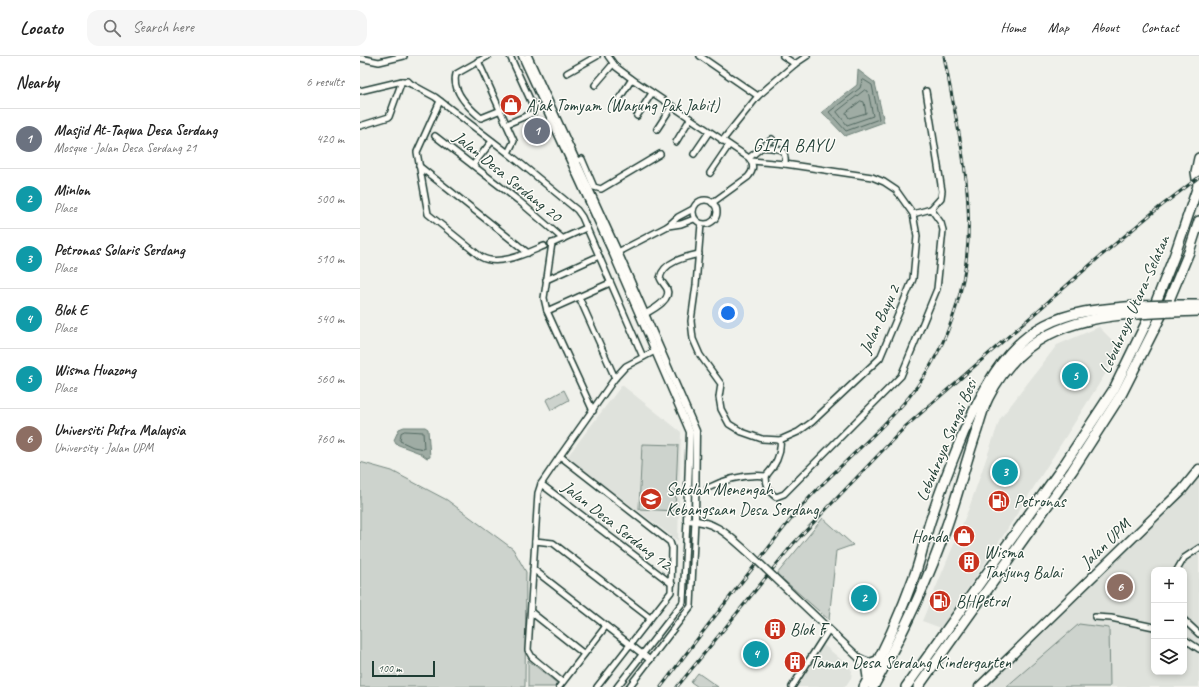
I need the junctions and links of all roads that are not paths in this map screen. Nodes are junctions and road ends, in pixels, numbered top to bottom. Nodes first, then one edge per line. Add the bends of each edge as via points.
1 (404, 56) edge
2 (488, 56) edge
3 (510, 56) edge
4 (522, 56) edge
5 (528, 56) edge
6 (597, 56) edge
7 (608, 56) edge
8 (700, 56) edge
9 (783, 56) edge
10 (807, 56) edge
11 (360, 58) edge
12 (478, 61) junction
13 (613, 64) junction
14 (795, 64) junction
15 (567, 73) dead end
16 (632, 79) junction
17 (402, 81) junction
18 (595, 85) dead end
19 (360, 90) edge
20 (541, 91) junction
21 (926, 91) dead end
22 (652, 93) junction
23 (529, 96) junction
24 (758, 96) junction
25 (440, 102) junction
26 (617, 102) dead end
27 (672, 106) junction
28 (500, 110) junction
29 (637, 116) dead end
30 (690, 119) junction
31 (507, 124) junction
32 (360, 126) edge
33 (657, 129) dead end
34 (709, 132) junction
35 (435, 136) dead end
36 (772, 139) dead end
37 (492, 141) junction
38 (722, 141) junction
39 (676, 142) dead end
40 (729, 146) junction
41 (762, 147) junction
42 (508, 153) junction
43 (660, 154) dead end
44 (694, 154) dead end
45 (1199, 158) edge
46 (750, 159) junction
47 (577, 161) junction
48 (785, 164) junction
49 (473, 165) junction
50 (419, 166) junction
51 (710, 173) dead end
52 (1199, 184) edge
53 (712, 203) junction
54 (693, 209) junction
55 (931, 209) junction
56 (914, 214) junction
57 (694, 219) junction
58 (1199, 221) edge
59 (701, 224) junction
60 (668, 226) junction
61 (586, 228) junction
62 (563, 239) junction
63 (548, 245) junction
64 (528, 253) junction
65 (616, 253) junction
66 (699, 254) junction
67 (598, 256) junction
68 (546, 280) junction
69 (610, 283) junction
70 (579, 297) junction
71 (1199, 306) edge
72 (1136, 310) junction
73 (1173, 310) junction
74 (547, 311) junction
75 (645, 314) junction
76 (1199, 316) edge
77 (658, 350) junction
78 (642, 357) junction
79 (615, 378) junction
80 (593, 411) junction
81 (780, 440) junction
82 (560, 456) junction
83 (1199, 469) edge
84 (766, 476) junction
85 (543, 485) junction
86 (708, 488) dead end
87 (931, 517) junction
88 (687, 520) junction
89 (695, 520) junction
90 (947, 525) junction
91 (536, 541) junction
92 (1199, 548) edge
93 (1179, 567) edge
94 (533, 569) junction
95 (672, 584) junction
96 (531, 612) junction
97 (1094, 617) dead end
98 (650, 618) junction
99 (1187, 623) edge
100 (606, 626) junction
101 (1151, 626) edge
102 (829, 629) junction
103 (1199, 634) edge
104 (1187, 642) edge
105 (629, 644) junction
106 (1199, 649) edge
107 (584, 654) junction
108 (642, 654) junction
109 (859, 658) junction
110 (879, 659) junction
111 (650, 660) junction
112 (560, 685) edge
113 (868, 685) edge
114 (597, 687) edge
115 (617, 687) edge
116 (629, 687) edge
117 (792, 687) edge
118 (906, 687) edge
119 (918, 687) edge
120 (979, 687) edge

1 - 11 street via 379,62
2 - 12 street
3 - 23 street
4 - 20 street
5 - 20 street
6 - 15 street
7 - 13 street
8 - 24 street
9 - 14 street
10 - 14 street
12 - 28 street
12 - 28 street via 456,74 456,88 470,110 481,118
13 - 16 street
13 - 18 street
14 - 24 street
16 - 22 street
16 - 26 street
17 - 19 street
17 - 25 street via 408,81
17 - 32 street via 389,117
20 - 23 street
20 - 47 street
20 - 65 street
21 - 55 street via 942,192 941,198
22 - 27 street
22 - 29 street
23 - 31 street via 534,111
24 - 38 street
25 - 37 street
25 - 50 street via 417,152
27 - 30 street
27 - 33 street
28 - 31 street
30 - 34 street
30 - 39 street
31 - 42 street via 514,140
34 - 38 street
34 - 44 street
35 - 49 street, Jalan Desa Serdang 20
36 - 41 street
37 - 42 street
37 - 49 street
38 - 40 street
40 - 46 street
40 - 51 street
41 - 46 street
41 - 48 street via 780,149 786,155
42 - 61 street via 571,203 582,217
43 - 47 street via 601,189 594,187 582,159
45 - 52 highway, Lebuhraya Utara–Selatan via 1196,172
46 - 48 street
46 - 53 street via 753,172
47 - 65 street
48 - 56 street via 872,177 896,190
49 - 62 street, Jalan Desa Serdang 20
50 - 64 street
50 - 64 street via 428,214 481,257 490,261
52 - 118 highway, Lebuhraya Utara–Selatan via 1178,248 1154,307 1114,389
53 - 54 street via 702,200 696,203
53 - 59 street via 717,212 715,218 709,223
54 - 57 street
54 - 60 street
55 - 56 street
55 - 84 street via 943,230 937,290 901,376 784,494 776,497 772,495 766,483
56 - 81 street, Jalan Bayu 2 via 917,236 913,279 880,358 812,422
57 - 59 street
57 - 60 street
58 - 119 highway, Lebuhraya Utara–Selatan via 1169,300 1122,393 1076,465
59 - 66 street
60 - 65 street
61 - 62 street
61 - 67 street
62 - 63 street
63 - 64 street
63 - 68 street
65 - 75 street
65 - 77 street
66 - 75 street via 678,260 665,269 660,278 668,290 667,295 658,306
66 - 81 street via 691,321 693,339 700,355 721,384 721,409 729,424 742,432 762,439
67 - 68 street
67 - 69 street
68 - 74 street via 544,298
69 - 70 street
69 - 78 street
70 - 74 street
70 - 79 street
71 - 73 highway, Lebuhraya Sungai Besi
72 - 73 highway, Lebuhraya Sungai Besi, bridge
72 - 87 highway, Lebuhraya Sungai Besi via 1094,309 1067,316 1035,332 1011,352 980,396
72 - 90 highway, Lebuhraya Sungai Besi via 1069,324 1040,338 1004,371 987,399
73 - 76 highway
74 - 80 street
75 - 77 street
77 - 78 street
77 - 88 street via 690,432
77 - 89 street via 696,431
78 - 79 street via 626,366
79 - 80 street
80 - 82 street
81 - 84 street via 778,458
82 - 85 street
82 - 95 street via 670,542
83 - 120 main road, Jalan UPM via 1182,490
84 - 86 street via 735,478
85 - 91 street via 537,501
85 - 95 street, Jalan Desa Serdang 12
87 - 90 highway via 941,514 946,518
87 - 110 highway, Lebuhraya Sungai Besi via 916,573
88 - 89 street
88 - 108 street via 683,602
89 - 102 street, bridge via 722,529
89 - 111 street via 691,606
90 - 113 highway, Lebuhraya Sungai Besi via 922,591 895,647
91 - 94 street
91 - 98 street via 553,543
92 - 93 street via 1184,558
94 - 96 street
94 - 100 street
95 - 98 street via 671,592
96 - 107 street
96 - 112 street via 529,654
97 - 101 street
98 - 105 street
99 - 103 street
100 - 105 street
100 - 107 street
102 - 109 street
102 - 117 street
104 - 106 street
105 - 108 street
105 - 114 street
107 - 112 street
108 - 111 street
108 - 115 street
109 - 110 street via 868,662
109 - 113 street via 865,667
110 - 113 highway, Lebuhraya Sungai Besi
111 - 116 street

